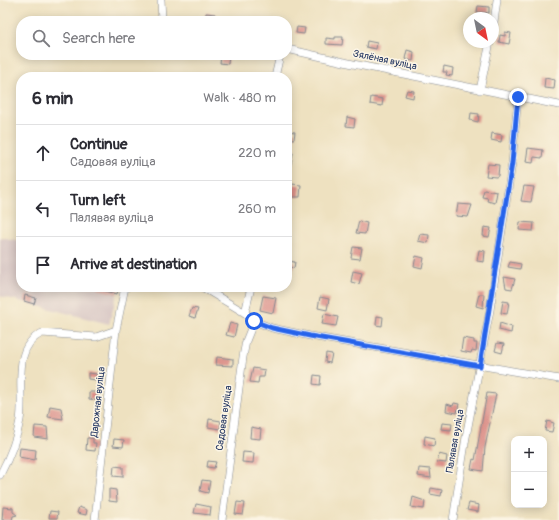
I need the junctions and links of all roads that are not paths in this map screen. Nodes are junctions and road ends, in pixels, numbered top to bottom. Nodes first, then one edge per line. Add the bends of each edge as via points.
1 (161, 0) edge
2 (497, 0) edge
3 (495, 12) edge
4 (162, 16) edge
5 (489, 48) edge
6 (292, 50) edge
7 (279, 60) edge
8 (276, 72) edge
9 (480, 90) junction
10 (518, 97) junction
11 (559, 105) edge
12 (124, 292) edge
13 (210, 292) edge
14 (250, 292) edge
15 (245, 313) junction
16 (254, 321) junction
17 (116, 330) junction
18 (480, 366) junction
19 (559, 379) edge
20 (0, 475) edge
21 (95, 520) edge
22 (222, 520) edge
23 (453, 520) edge

1 - 4 street
2 - 3 street
5 - 9 street
6 - 9 street, Зялёная вуліца
7 - 8 street
9 - 10 street, Зялёная вуліца
10 - 11 street, Зялёная вуліца
10 - 18 street, Палявая вуліца via 512,163
12 - 17 street, Дарожная вуліца
13 - 15 street
14 - 15 street
15 - 16 street
16 - 18 street via 272,328 310,336
16 - 22 street, Садовая вуліца via 243,357
17 - 20 street via 96,337 42,333 28,344 23,357 21,375 20,422 8,461
17 - 21 street, Дарожная вуліца
18 - 19 street
18 - 23 street, Палявая вуліца via 464,444

